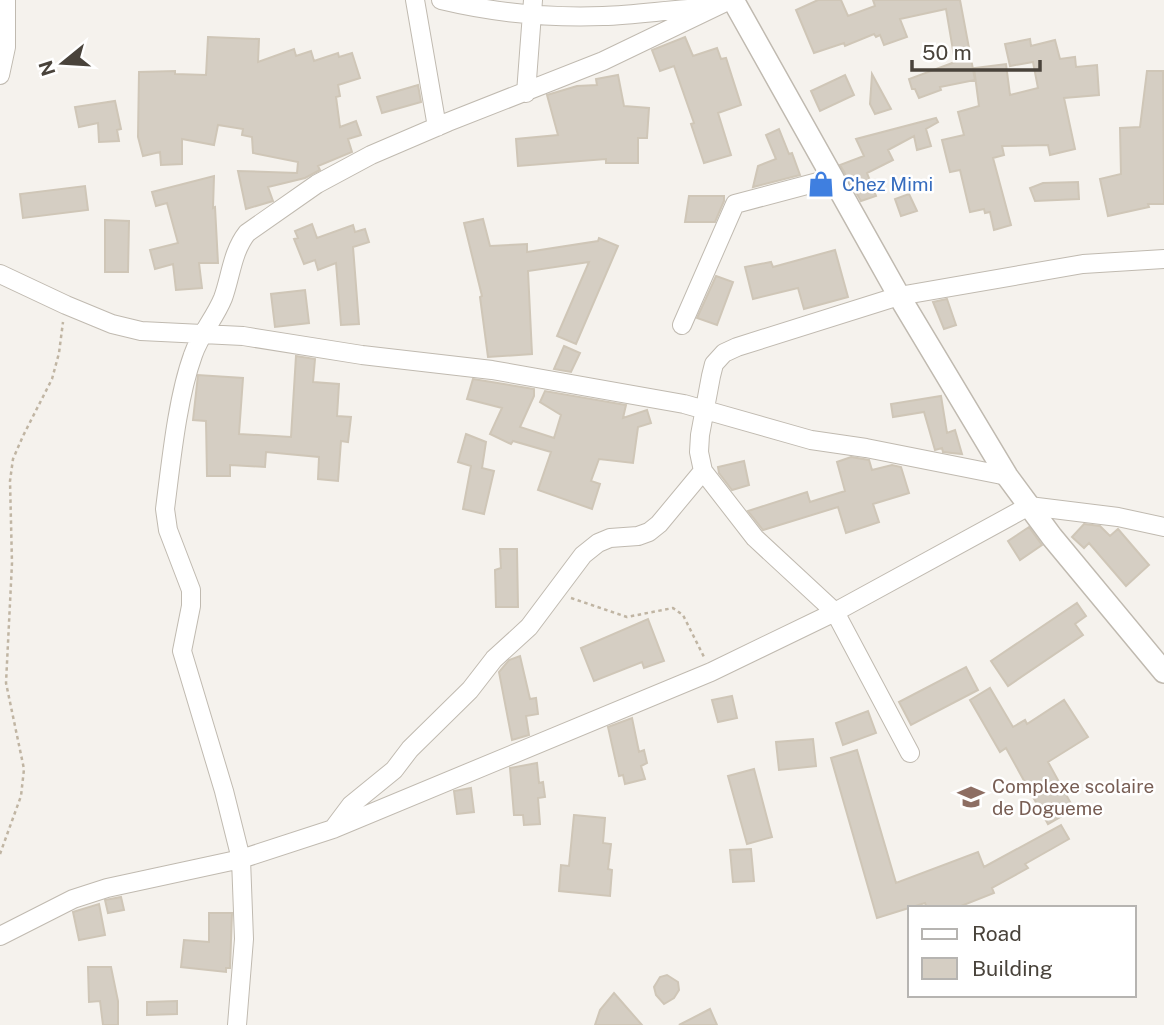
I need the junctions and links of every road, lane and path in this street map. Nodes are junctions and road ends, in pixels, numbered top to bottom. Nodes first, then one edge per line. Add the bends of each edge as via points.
1 (6, 0) edge
2 (415, 0) edge
3 (441, 0) edge
4 (732, 0) edge
5 (533, 8) edge
6 (713, 8) junction
7 (0, 75) edge
8 (526, 93) junction
9 (436, 127) junction
10 (833, 178) junction
11 (1164, 259) edge
12 (0, 274) edge
13 (899, 296) junction
14 (66, 305) junction
15 (682, 325) dead end
16 (201, 334) junction
17 (704, 408) junction
18 (703, 471) junction
19 (1007, 476) junction
20 (1029, 506) junction
21 (1164, 527) edge
22 (555, 591) junction
23 (835, 612) junction
24 (711, 672) junction
25 (1164, 672) edge
26 (910, 753) dead end
27 (333, 829) junction
28 (0, 854) edge
29 (240, 859) junction
30 (0, 936) edge
31 (237, 1025) edge

1 - 7 street via 6,47
2 - 9 street
3 - 5 street via 506,13
4 - 6 street
4 - 10 street
5 - 6 street via 604,16
5 - 8 street
6 - 8 street
8 - 9 street
9 - 16 street via 317,184 247,233 234,254 221,303
10 - 13 street
10 - 15 street via 735,204
11 - 13 street via 1071,266
12 - 14 street
13 - 17 street via 724,353 714,364
13 - 19 street
14 - 16 street via 141,331
14 - 28 path via 52,379 13,459 10,481 12,563 6,683 24,769 21,796
16 - 17 street via 492,370
16 - 29 street via 186,380 165,509 191,590 182,651
17 - 18 street via 699,452
17 - 19 street via 811,440
18 - 22 street via 659,524 638,536 598,543
18 - 23 street via 755,538
19 - 20 street
20 - 21 street
20 - 23 street
20 - 25 street
22 - 24 path via 627,617 673,608 679,611
22 - 27 street via 529,627 394,770 351,804
23 - 24 street
23 - 26 street
24 - 27 street
27 - 29 street
29 - 30 street via 73,899
29 - 31 street via 244,939

